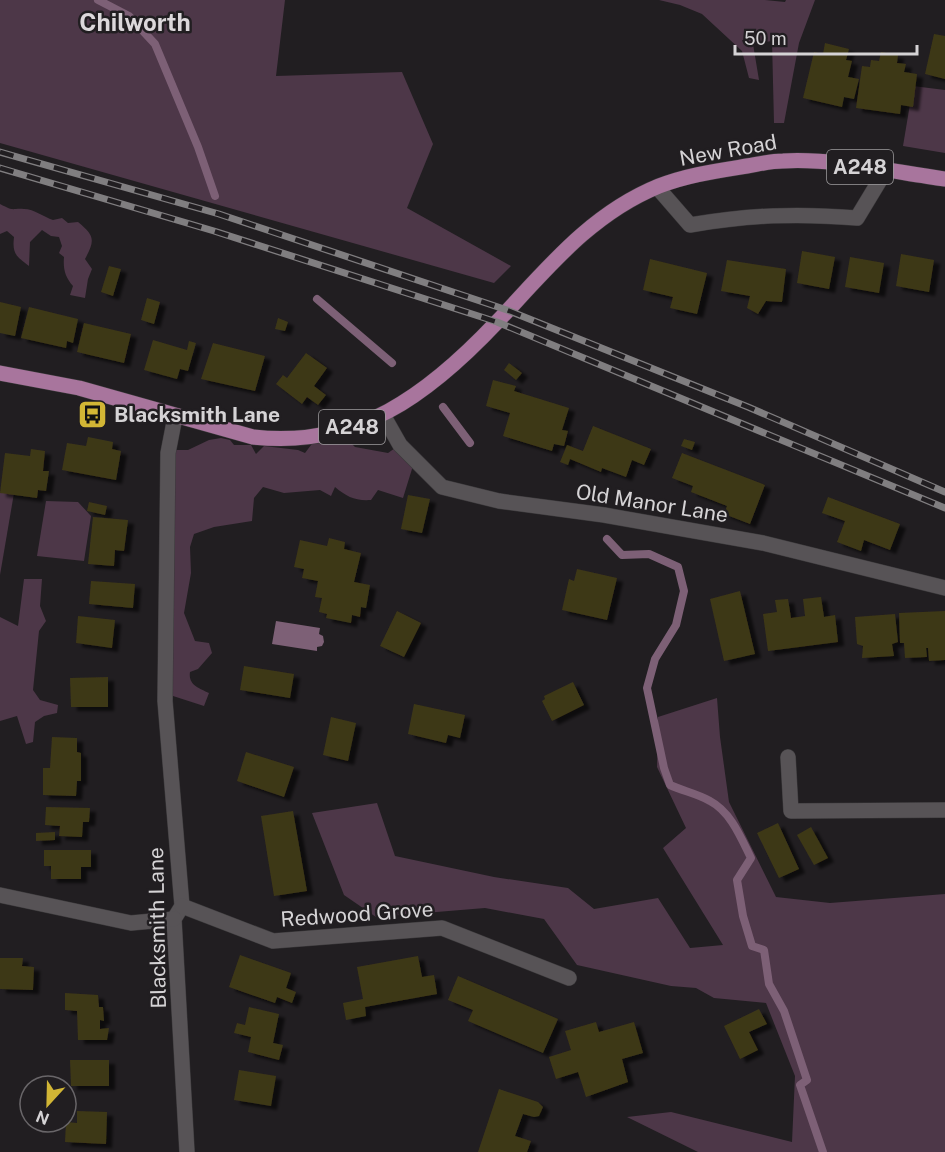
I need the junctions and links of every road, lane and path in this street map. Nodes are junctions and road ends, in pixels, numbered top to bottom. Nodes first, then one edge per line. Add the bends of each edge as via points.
1 (886, 170) junction
2 (945, 179) edge
3 (657, 187) junction
4 (0, 372) edge
5 (383, 415) junction
6 (175, 417) junction
7 (945, 588) edge
8 (788, 757) dead end
9 (945, 810) edge
10 (0, 895) edge
11 (178, 913) junction
12 (569, 978) dead end
13 (187, 1152) edge

1 - 2 main road, New Road / A248
1 - 3 main road, New Road / A248 via 782,161 693,174
1 - 3 street via 857,218 773,214 690,225
3 - 5 main road, New Road / A248 via 609,213 559,253 497,322 436,381
4 - 6 main road, A248 via 79,388
5 - 6 main road, A248 via 332,433 277,440
5 - 7 street, Old Manor Lane via 400,445 442,487 499,501 764,543
6 - 11 street, Blacksmith Lane via 168,453 165,700
8 - 9 street via 791,812
10 - 11 street via 131,922
11 - 12 street, Redwood Grove via 273,941 442,928
11 - 13 street, Blacksmith Lane

